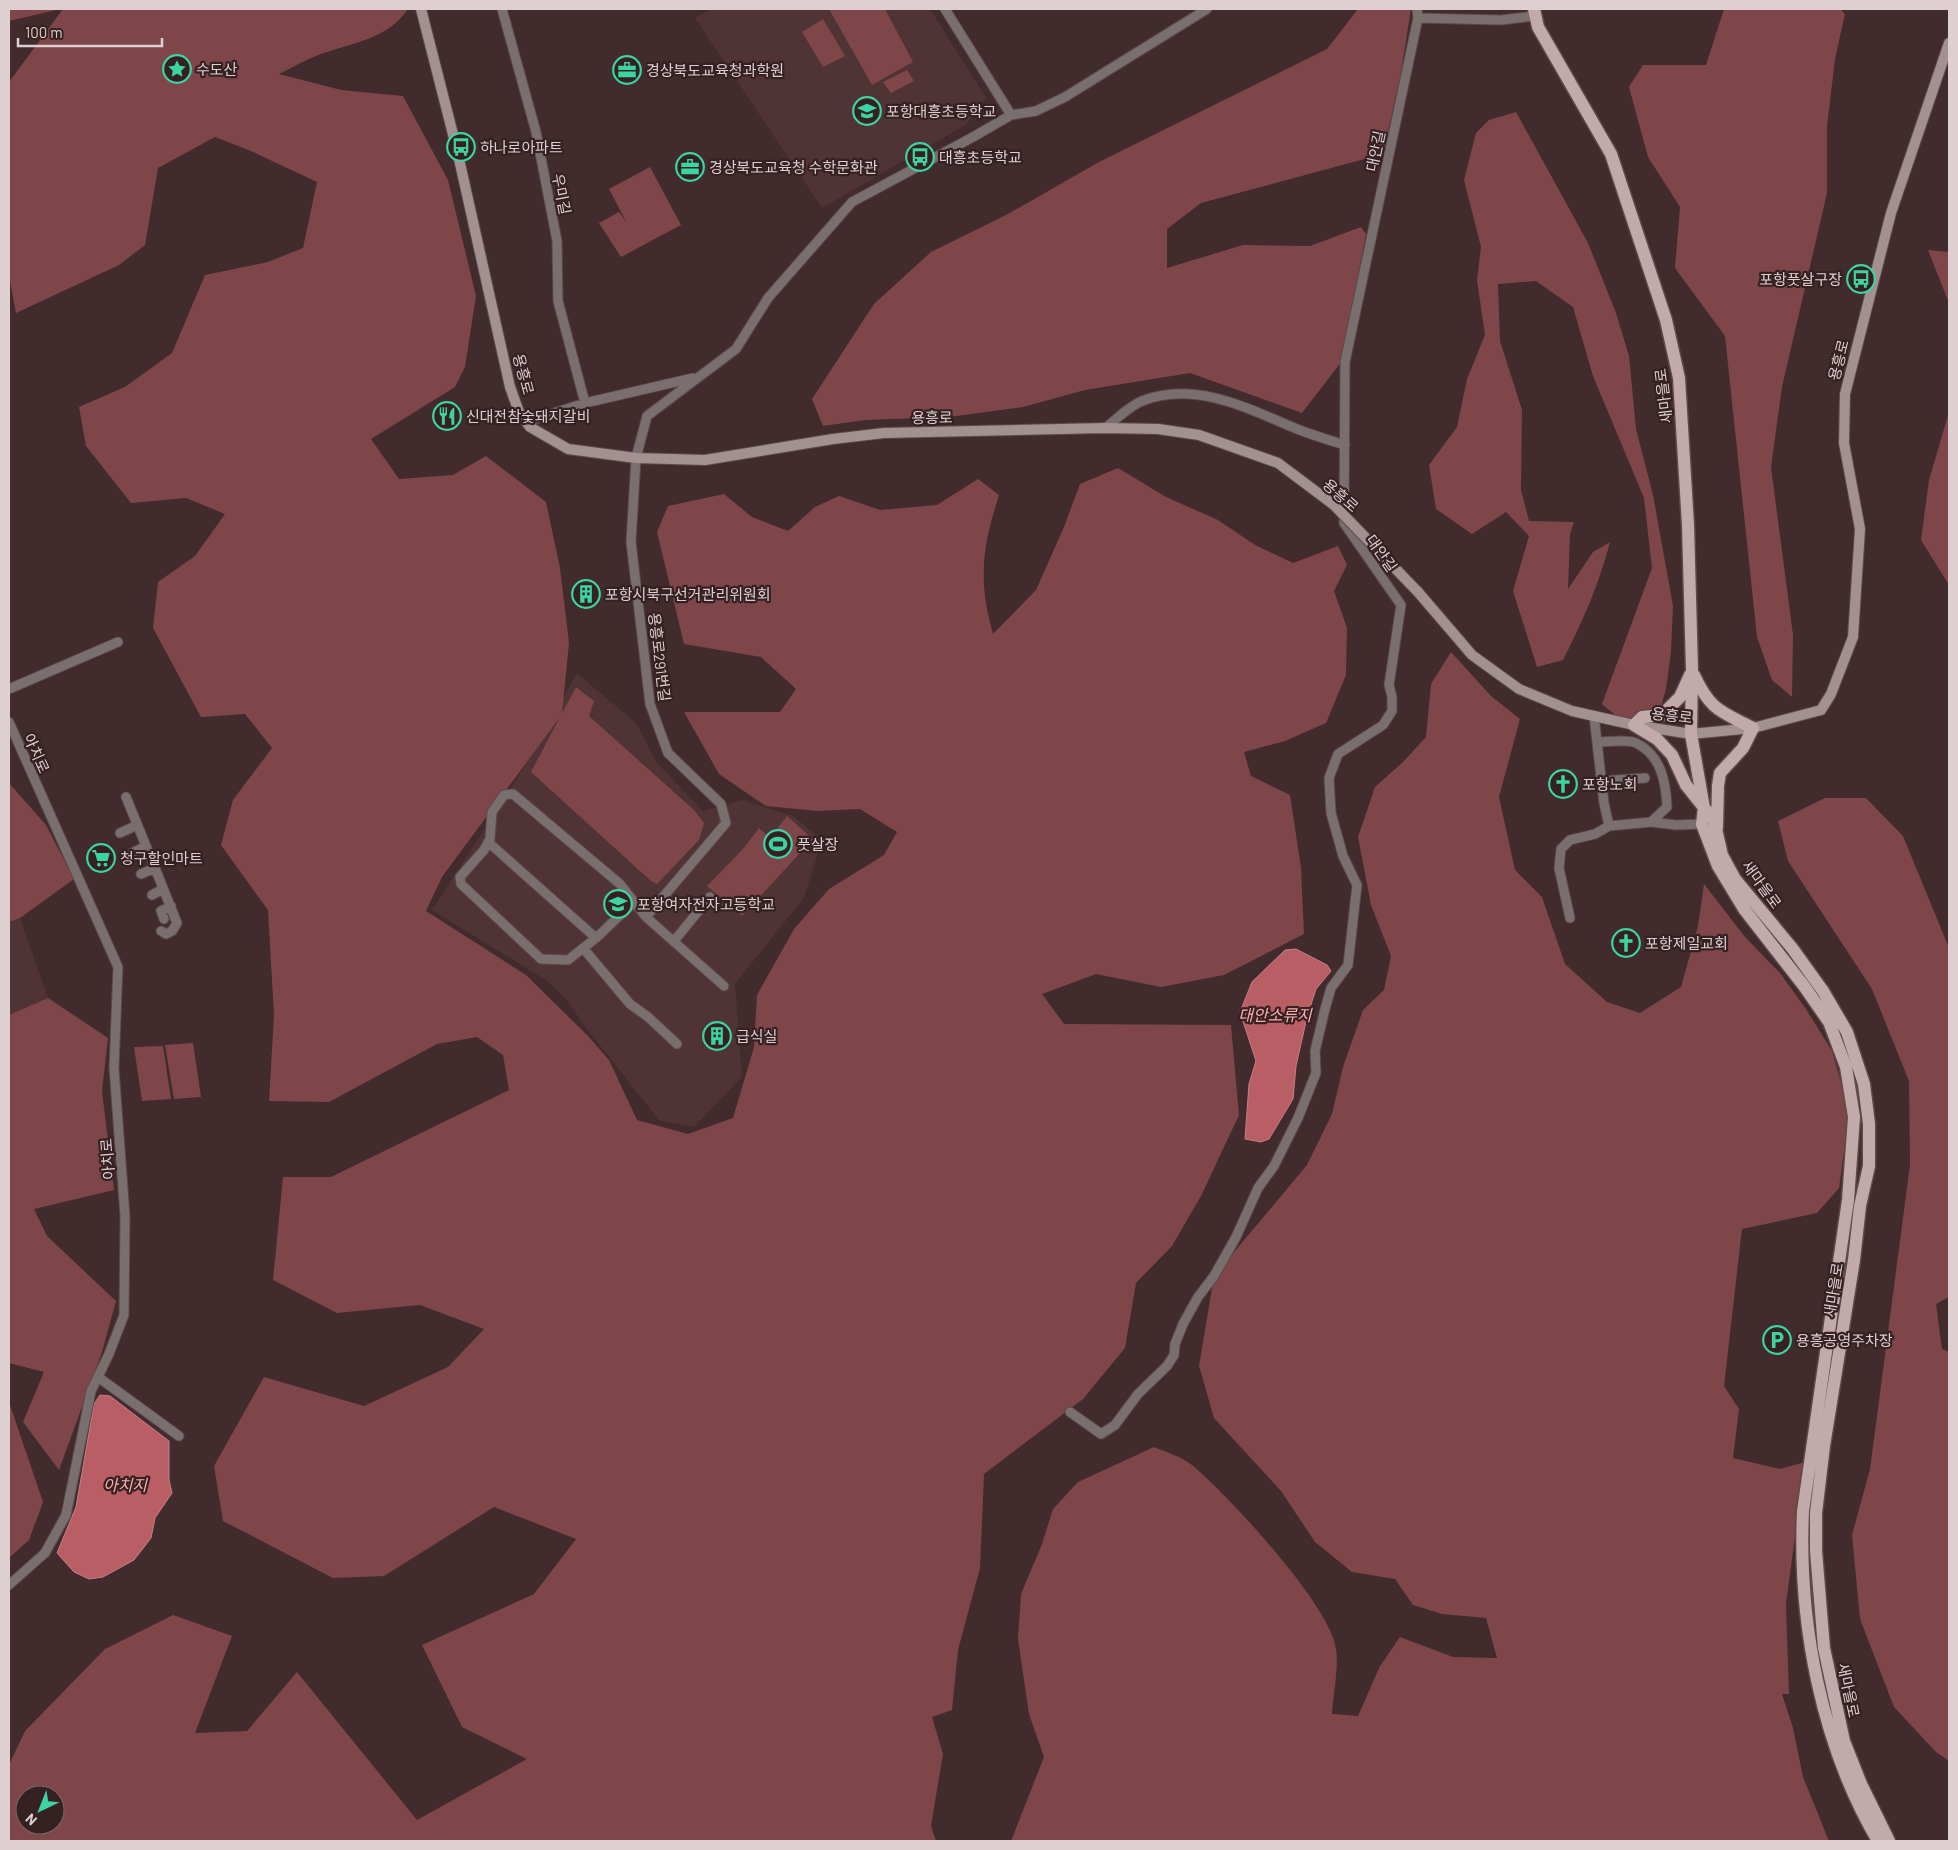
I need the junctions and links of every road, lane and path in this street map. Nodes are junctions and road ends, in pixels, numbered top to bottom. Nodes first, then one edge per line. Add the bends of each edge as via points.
1 (420, 9) edge
2 (502, 9) edge
3 (945, 9) edge
4 (1207, 9) edge
5 (1418, 13) edge
6 (1534, 13) edge
7 (1949, 43) edge
8 (1011, 115) junction
9 (698, 377) junction
10 (585, 403) junction
11 (526, 422) junction
12 (1105, 428) junction
13 (1345, 445) junction
14 (636, 458) junction
15 (118, 642) dead end
16 (1692, 670) junction
17 (9, 689) edge
18 (1594, 716) junction
19 (9, 722) edge
20 (1634, 725) junction
21 (1753, 728) junction
22 (1691, 734) junction
23 (1597, 742) junction
24 (1645, 778) dead end
25 (1601, 780) junction
26 (126, 797) dead end
27 (1704, 808) junction
28 (1652, 822) junction
29 (1702, 824) junction
30 (137, 825) junction
31 (1609, 826) junction
32 (1717, 832) junction
33 (120, 833) dead end
34 (488, 842) junction
35 (146, 846) junction
36 (132, 853) dead end
37 (155, 868) junction
38 (141, 874) dead end
39 (163, 889) junction
40 (152, 895) dead end
41 (710, 897) dead end
42 (634, 902) junction
43 (171, 906) junction
44 (646, 916) junction
45 (1570, 918) dead end
46 (164, 919) dead end
47 (160, 931) dead end
48 (596, 938) junction
49 (674, 941) junction
50 (583, 948) junction
51 (724, 986) dead end
52 (678, 1044) dead end
53 (98, 1377) junction
54 (1070, 1412) dead end
55 (179, 1436) dead end
56 (9, 1585) edge
57 (1878, 1841) edge
58 (1889, 1841) edge

1 - 11 main road, 용흥로 via 510,387
2 - 10 street, 우미길 via 538,141 557,241 558,301
3 - 8 street
4 - 8 street, 용흥로291번길 via 1065,98 1036,111
5 - 6 street via 1501,20
5 - 13 street, 대안길 via 1345,362
6 - 16 main road, 새마을로 via 1538,27 1611,154 1668,330 1679,378 1685,446
7 - 21 main road, 용흥로 via 1891,213 1845,394 1844,443 1860,529 1853,637 1831,694 1821,710
8 - 9 street, 용흥로291번길 via 852,202 768,298 736,349
9 - 10 street
9 - 14 street, 용흥로291번길 via 647,416
10 - 11 street
11 - 14 main road, 용흥로 via 568,449
12 - 13 street via 1142,401 1179,392 1227,401
12 - 14 main road, 용흥로 via 884,433 705,460
12 - 18 main road, 용흥로, bridge via 1158,429 1199,435 1278,463 1334,505 1418,592 1472,655 1519,689 1572,711
13 - 54 street, 대안길 via 1344,522 1400,605 1389,685 1392,711 1383,725 1338,754 1329,778 1331,812 1343,856 1358,885 1348,965 1331,988 1324,1009 1315,1051 1316,1072 1298,1118 1274,1166 1258,1188 1236,1237 1183,1324 1174,1355 1138,1394 1115,1426 1101,1434
14 - 44 street, 용흥로291번길 via 631,542 650,704 668,753 721,804 726,823
15 - 17 street
16 - 20 main road via 1680,697 1672,706 1662,715 1642,717
16 - 21 main road via 1703,694 1712,704 1723,714
16 - 22 main road, 새마을로
18 - 20 main road, 용흥로
18 - 23 street
19 - 53 street, 아치로 via 118,967 114,1068 125,1216 124,1315
20 - 22 main road, 용흥로
20 - 27 main road via 1656,739 1672,755 1686,785
21 - 22 main road, 용흥로
21 - 32 main road via 1743,748 1720,773
22 - 27 main road, 새마을로
23 - 25 street
23 - 28 street via 1635,742 1654,756 1667,791 1667,807
24 - 25 street
25 - 31 street
26 - 30 street
27 - 29 main road, 새마을로
27 - 32 main road, 새마을로 via 1714,820
28 - 29 street
28 - 31 street
29 - 57 main road, 새마을로 via 1718,866 1744,909 1829,1022 1846,1067 1854,1117 1848,1200 1803,1511 1801,1545 1816,1672 1828,1720 1844,1771
30 - 33 street
30 - 35 street
31 - 45 street via 1595,834 1570,840 1561,849 1559,868
32 - 58 main road, 새마을로 via 1722,855 1736,879 1797,955 1847,1032 1864,1084 1869,1124 1868,1166 1824,1446 1816,1513 1816,1551 1824,1648 1833,1698 1847,1749
34 - 42 street via 492,812 504,795 513,794 620,884
34 - 48 street
34 - 50 street via 460,877 461,884 541,959 568,960
35 - 36 street
35 - 37 street
37 - 38 street
37 - 39 street
39 - 40 street
39 - 43 street
41 - 49 street
42 - 44 street
42 - 48 street
43 - 46 street via 160,911
43 - 47 street via 177,923 166,934
44 - 49 street
48 - 50 street
49 - 51 street
50 - 52 street via 630,1004
53 - 55 street
53 - 56 street, 아치로 via 91,1391 66,1515 45,1553

